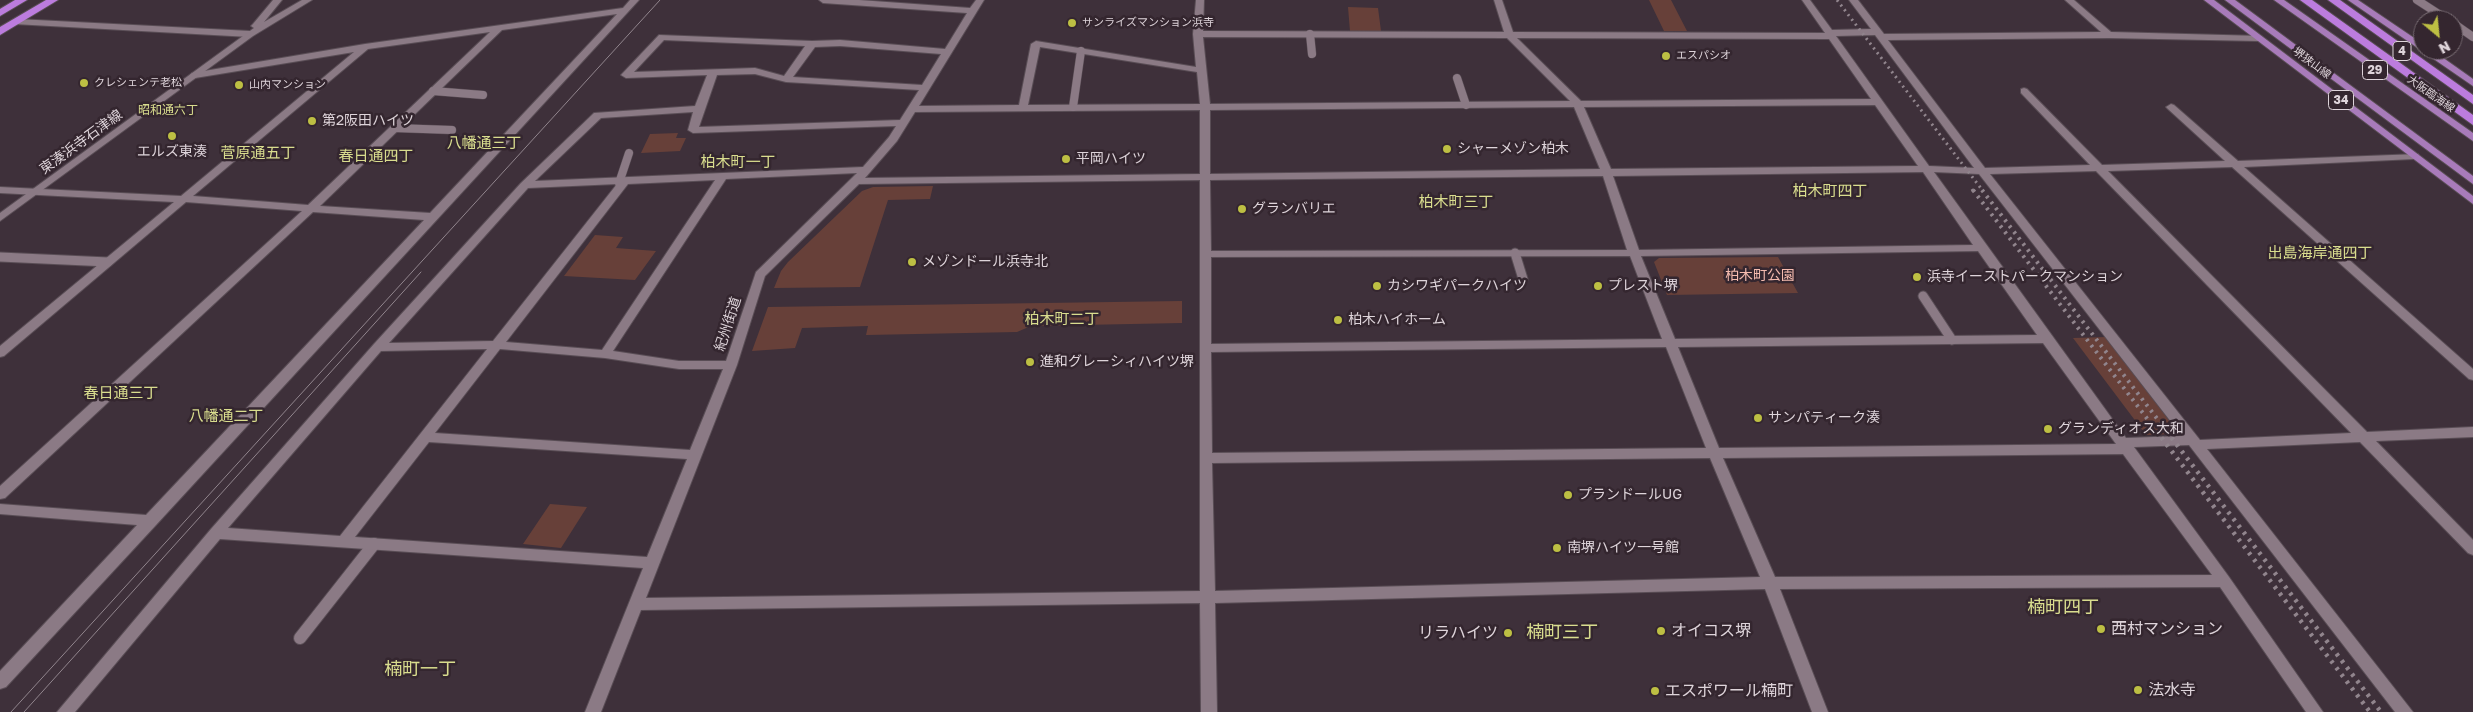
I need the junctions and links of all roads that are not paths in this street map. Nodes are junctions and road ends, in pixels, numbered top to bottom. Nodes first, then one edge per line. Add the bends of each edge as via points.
1 (14, 0) edge
2 (22, 0) edge
3 (44, 0) edge
4 (53, 0) edge
5 (278, 0) edge
6 (308, 0) edge
7 (635, 0) edge
8 (823, 0) edge
9 (980, 0) edge
10 (1200, 0) edge
11 (1498, 0) edge
12 (1806, 0) edge
13 (1854, 0) edge
14 (2070, 0) edge
15 (2208, 0) edge
16 (2229, 0) edge
17 (2278, 0) edge
18 (2305, 0) edge
19 (2333, 0) edge
20 (2352, 0) edge
21 (2417, 0) edge
22 (0, 8) edge
23 (626, 10) junction
24 (2432, 10) edge
25 (972, 11) junction
26 (0, 13) edge
27 (18, 22) junction
28 (0, 27) edge
29 (498, 29) junction
30 (0, 32) edge
31 (250, 34) junction
32 (1198, 34) junction
33 (1310, 34) junction
34 (1830, 34) junction
35 (1881, 34) junction
36 (1509, 35) junction
37 (2109, 35) junction
38 (2258, 38) junction
39 (2413, 42) edge
40 (812, 44) junction
41 (366, 47) junction
42 (1081, 51) junction
43 (948, 52) junction
44 (1312, 54) dead end
45 (2440, 60) edge
46 (1200, 70) junction
47 (713, 72) junction
48 (195, 75) junction
49 (1457, 78) dead end
50 (786, 79) junction
51 (2473, 83) edge
52 (926, 88) junction
53 (432, 91) junction
54 (2024, 91) dead end
55 (483, 95) dead end
56 (2473, 100) edge
57 (1876, 102) junction
58 (1578, 104) junction
59 (1466, 105) junction
60 (1205, 106) junction
61 (1073, 107) junction
62 (2171, 107) dead end
63 (1023, 108) junction
64 (913, 109) junction
65 (699, 110) junction
66 (2473, 121) edge
67 (904, 123) junction
68 (394, 128) junction
69 (452, 130) dead end
70 (2473, 138) edge
71 (629, 153) dead end
72 (2414, 156) junction
73 (2234, 164) junction
74 (2100, 167) junction
75 (1924, 169) junction
76 (864, 170) junction
77 (1982, 170) junction
78 (1606, 173) junction
79 (1205, 176) junction
80 (722, 177) junction
81 (856, 181) junction
82 (2473, 181) edge
83 (621, 183) junction
84 (526, 185) junction
85 (0, 190) edge
86 (34, 193) junction
87 (183, 199) junction
88 (2473, 201) edge
89 (311, 208) junction
90 (433, 217) junction
91 (0, 218) edge
92 (1982, 248) junction
93 (1515, 253) junction
94 (1634, 253) junction
95 (1205, 254) junction
96 (0, 257) edge
97 (108, 262) junction
98 (1523, 279) dead end
99 (1923, 296) dead end
100 (2046, 339) junction
101 (1952, 340) junction
102 (496, 344) junction
103 (1671, 344) junction
104 (378, 347) junction
105 (1205, 348) junction
106 (0, 353) edge
107 (604, 354) junction
108 (731, 364) junction
109 (2473, 376) edge
110 (2473, 432) edge
111 (425, 437) junction
112 (2362, 437) junction
113 (2195, 443) junction
114 (2126, 446) junction
115 (1714, 452) junction
116 (694, 455) junction
117 (1205, 458) junction
118 (0, 494) edge
119 (0, 510) edge
120 (151, 521) junction
121 (216, 533) junction
122 (344, 541) junction
123 (374, 544) junction
124 (2473, 549) edge
125 (650, 563) junction
126 (2224, 581) junction
127 (1770, 583) junction
128 (1206, 597) junction
129 (637, 604) junction
130 (300, 638) dead end
131 (0, 682) edge
132 (65, 712) edge
133 (593, 712) edge
134 (1209, 712) edge
135 (1820, 712) edge
136 (2315, 712) edge
137 (2405, 712) edge

1 - 22 highway
2 - 26 highway
3 - 28 highway
4 - 27 highway
5 - 31 street, 東湊浜寺石津線
6 - 31 street, 東湊浜寺石津線
7 - 23 street
8 - 25 street
9 - 25 street, 紀州街道
10 - 32 street
11 - 36 street
12 - 34 street
13 - 35 street
14 - 37 street
15 - 38 main road, 堺狭山線 / 34
16 - 82 main road, 堺狭山線 / 34
17 - 70 main road, 大阪臨海線 / 29
18 - 66 highway, 4
19 - 56 highway, 4
20 - 39 main road
21 - 24 lane
23 - 29 street
23 - 90 street
25 - 43 street, 紀州街道
27 - 30 highway
27 - 31 street
29 - 41 street
29 - 53 street
31 - 48 street, 東湊浜寺石津線
32 - 33 street
32 - 46 street
33 - 36 street
33 - 44 lane
34 - 35 street
34 - 36 street
34 - 57 street
35 - 37 street
35 - 77 street
36 - 58 street
37 - 38 street
38 - 72 main road, 堺狭山線 / 34
40 - 43 street via 840,43
40 - 47 street via 662,36 626,75
40 - 50 street
41 - 48 street
41 - 87 street
42 - 46 street
42 - 61 lane
42 - 63 street via 1036,44
43 - 52 street, 紀州街道
45 - 51 main road
46 - 60 street
47 - 50 street via 755,71
47 - 65 street
48 - 86 street, 東湊浜寺石津線
49 - 59 lane
50 - 52 street
52 - 64 street, 紀州街道
53 - 55 lane
53 - 68 street
54 - 74 street
57 - 58 street
57 - 75 street
58 - 59 street
58 - 78 street
59 - 60 street
60 - 61 street
60 - 79 street
61 - 63 street
62 - 73 street
63 - 64 street
64 - 67 street, 紀州街道
65 - 67 street via 693,130
65 - 84 street via 598,115
67 - 76 street, 紀州街道
68 - 69 lane
68 - 89 street
71 - 83 lane
72 - 73 street
72 - 88 main road, 堺狭山線 / 34
73 - 74 street
73 - 109 street
74 - 77 street
74 - 112 street
75 - 77 street
75 - 78 street
75 - 92 street
76 - 80 street
76 - 81 street, 紀州街道
77 - 113 street
78 - 79 street
78 - 94 street
79 - 81 street
79 - 95 street
80 - 83 street
80 - 107 street
81 - 108 street, 紀州街道 via 760,275
83 - 84 street
83 - 102 street
84 - 104 street
85 - 86 street
86 - 87 street
86 - 91 street, 東湊浜寺石津線
87 - 89 street
87 - 97 street
89 - 90 street
89 - 118 street
90 - 120 street
92 - 94 street
92 - 100 street
93 - 94 street
93 - 95 street
93 - 98 lane
94 - 103 street
95 - 105 street
96 - 97 lane
97 - 106 street
99 - 101 lane
100 - 101 street
100 - 114 street
101 - 103 street
102 - 104 street
102 - 107 street
102 - 111 street
103 - 105 street
103 - 115 street
104 - 121 street
105 - 117 street
107 - 108 street via 678,364
108 - 116 street, 紀州街道
110 - 112 street
111 - 116 street
111 - 122 street
112 - 113 street
112 - 124 street
113 - 114 street
113 - 137 street
114 - 115 street
114 - 126 street
115 - 117 street
115 - 127 street
116 - 125 street, 紀州街道
117 - 128 street
119 - 120 street
120 - 131 street
121 - 122 street
121 - 132 street
122 - 123 street
123 - 125 street
123 - 130 lane
125 - 129 street, 紀州街道
126 - 127 street
126 - 136 street
127 - 128 street
127 - 135 street
128 - 129 street
128 - 134 street
129 - 133 street, 紀州街道

